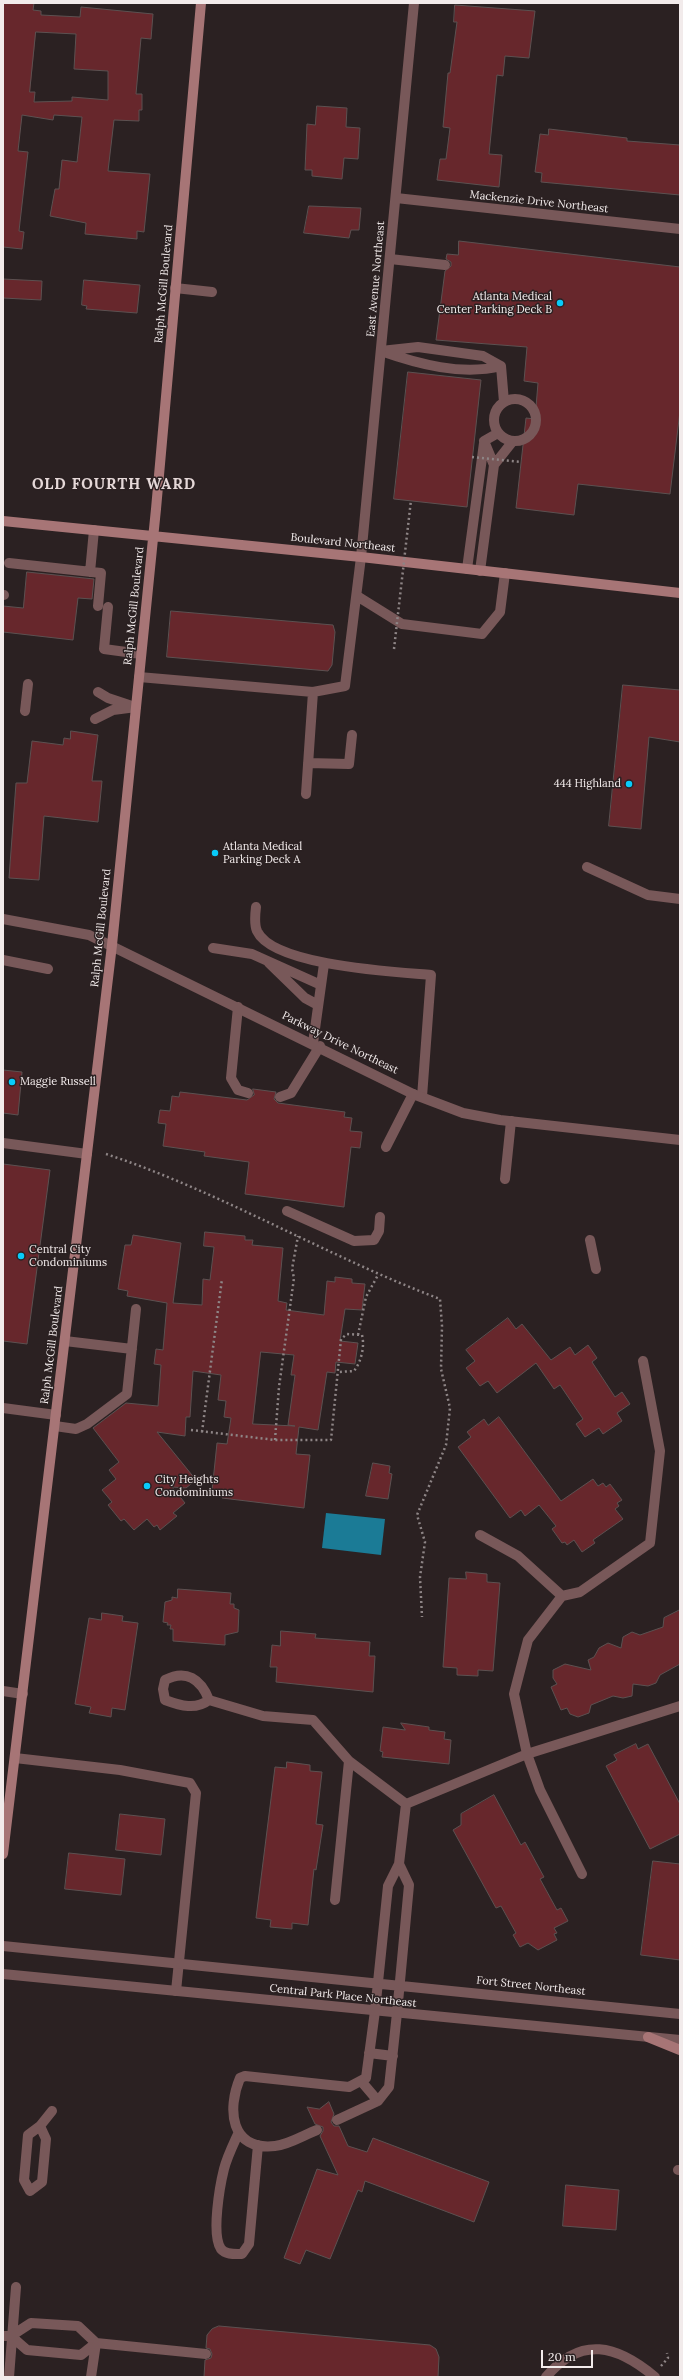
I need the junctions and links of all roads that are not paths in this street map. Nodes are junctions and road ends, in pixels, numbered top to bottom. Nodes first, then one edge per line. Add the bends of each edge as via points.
1 (201, 3) edge
2 (414, 3) edge
3 (396, 198) junction
4 (680, 229) edge
5 (390, 260) junction
6 (445, 265) dead end
7 (175, 288) junction
8 (212, 292) dead end
9 (381, 351) junction
10 (501, 366) junction
11 (504, 402) junction
12 (498, 434) junction
13 (484, 441) junction
14 (513, 441) junction
15 (494, 465) junction
16 (3, 521) edge
17 (94, 530) junction
18 (153, 535) junction
19 (362, 557) junction
20 (8, 563) dead end
21 (467, 569) junction
22 (480, 570) junction
23 (90, 572) junction
24 (505, 573) junction
25 (680, 593) edge
26 (357, 596) junction
27 (141, 654) junction
28 (139, 677) junction
29 (28, 684) dead end
30 (98, 692) dead end
31 (313, 692) junction
32 (136, 707) junction
33 (26, 711) dead end
34 (95, 719) dead end
35 (352, 735) dead end
36 (308, 763) junction
37 (306, 794) dead end
38 (587, 867) dead end
39 (680, 899) edge
40 (256, 907) dead end
41 (3, 919) edge
42 (112, 945) junction
43 (213, 948) dead end
44 (263, 958) junction
45 (3, 960) edge
46 (324, 964) junction
47 (48, 969) dead end
48 (321, 985) junction
49 (318, 1004) junction
50 (238, 1007) junction
51 (316, 1045) junction
52 (248, 1093) dead end
53 (418, 1095) junction
54 (280, 1097) dead end
55 (511, 1121) junction
56 (680, 1140) edge
57 (3, 1143) edge
58 (386, 1147) dead end
59 (87, 1154) junction
60 (505, 1179) dead end
61 (287, 1211) dead end
62 (380, 1217) dead end
63 (590, 1240) dead end
64 (596, 1269) dead end
65 (136, 1309) dead end
66 (65, 1341) junction
67 (132, 1350) junction
68 (643, 1360) dead end
69 (3, 1408) edge
70 (56, 1415) junction
71 (55, 1426) junction
72 (480, 1535) dead end
73 (562, 1596) junction
74 (3, 1691) edge
75 (23, 1694) junction
76 (209, 1700) dead end
77 (680, 1706) edge
78 (527, 1754) junction
79 (15, 1758) junction
80 (349, 1761) junction
81 (406, 1804) junction
82 (3, 1854) edge
83 (399, 1864) junction
84 (582, 1874) dead end
85 (335, 1900) dead end
86 (3, 1946) edge
87 (179, 1963) junction
88 (3, 1974) edge
89 (379, 1983) junction
90 (400, 1985) junction
91 (176, 1991) junction
92 (375, 2011) junction
93 (397, 2014) junction
94 (680, 2014) edge
95 (648, 2037) junction
96 (680, 2040) edge
97 (680, 2050) edge
98 (369, 2053) junction
99 (392, 2056) junction
100 (361, 2081) junction
101 (378, 2102) junction
102 (52, 2111) dead end
103 (337, 2120) dead end
104 (40, 2126) junction
105 (317, 2130) dead end
106 (238, 2134) junction
107 (258, 2146) junction
108 (16, 2287) dead end
109 (7, 2336) edge
110 (96, 2343) junction
111 (206, 2354) dead end
112 (9, 2377) edge
113 (91, 2377) edge
114 (546, 2377) edge
115 (655, 2377) edge

1 - 7 main road, Ralph McGill Boulevard
2 - 3 street, East Avenue Northeast
3 - 4 street, Mackenzie Drive Northeast
3 - 5 street, East Avenue Northeast
5 - 6 street
5 - 9 street, East Avenue Northeast
7 - 8 street
7 - 18 main road, Ralph McGill Boulevard
9 - 10 street via 417,364 482,371
9 - 10 street via 418,347 483,356
9 - 19 street, East Avenue Northeast
10 - 11 street
11 - 12 street via 495,413
11 - 14 street via 518,399 525,402 534,412 536,420 535,426 526,438
12 - 13 street
12 - 14 street
13 - 15 street
13 - 21 street
14 - 15 street
15 - 22 street
16 - 17 main road, Boulevard Northeast
17 - 18 main road, Boulevard Northeast
17 - 23 street
18 - 19 main road, Boulevard Northeast
18 - 27 main road, Ralph McGill Boulevard
19 - 21 main road, Boulevard Northeast
19 - 26 street, East Avenue Northeast
20 - 23 street
21 - 22 main road, Boulevard Northeast
22 - 24 main road, Boulevard Northeast
23 - 27 street via 101,573 104,649
24 - 25 main road, Boulevard Northeast
24 - 26 street via 500,612 482,634 402,624
26 - 31 street, East Avenue Northeast via 345,686
27 - 28 main road, Ralph McGill Boulevard
28 - 31 street
28 - 32 main road, Ralph McGill Boulevard
29 - 33 street
30 - 32 street
31 - 36 street
32 - 34 street via 113,710
32 - 42 main road, Ralph McGill Boulevard
35 - 36 street via 349,764
36 - 37 street
38 - 39 street via 648,895
40 - 46 street via 256,925 261,937 286,951
41 - 42 street, Parkway Drive Northeast via 89,934
42 - 50 street, Parkway Drive Northeast
42 - 59 main road, Ralph McGill Boulevard
43 - 44 street via 241,951
44 - 48 street
44 - 49 street via 305,998
45 - 47 street
46 - 48 street
46 - 53 street via 431,975
48 - 49 street
49 - 51 street
50 - 51 street, Parkway Drive Northeast
50 - 52 street via 231,1078 238,1090
51 - 53 street, Parkway Drive Northeast
51 - 54 street via 291,1093
53 - 55 street, Parkway Drive Northeast via 463,1113
53 - 58 street
55 - 56 street, Parkway Drive Northeast
55 - 60 street
57 - 59 street
59 - 66 main road, Ralph McGill Boulevard
61 - 62 street via 354,1241 362,1242 374,1240 379,1231
63 - 64 street
65 - 67 street
66 - 67 street
66 - 70 main road, Ralph McGill Boulevard
67 - 71 street via 127,1394 87,1424 76,1429
68 - 73 street via 660,1451 650,1543 580,1592
69 - 70 street
70 - 71 main road, Ralph McGill Boulevard
71 - 75 main road, Ralph McGill Boulevard
72 - 73 street via 518,1556
73 - 78 street via 528,1640 514,1694
74 - 75 street
75 - 79 main road, Ralph McGill Boulevard
76 - 80 street via 263,1716 312,1720
77 - 78 street
78 - 81 street
78 - 84 street via 540,1790
79 - 82 main road, Ralph McGill Boulevard
79 - 87 street via 120,1770 190,1783 196,1793
80 - 81 street
80 - 85 street
81 - 83 street
83 - 89 street via 388,1886
83 - 90 street via 409,1885
86 - 87 street, Central Park Place Northeast
87 - 89 street, Central Park Place Northeast
87 - 91 street
88 - 91 street, Central Park Place Northeast
89 - 90 street, Fort Street Northeast
89 - 92 street
90 - 93 street
90 - 94 street, Fort Street Northeast
91 - 92 street, Central Park Place Northeast
92 - 93 street, Central Park Place Northeast
92 - 98 street
93 - 95 street, Central Park Place Northeast
93 - 99 street
95 - 96 street, Central Park Place Northeast
95 - 97 main road
98 - 99 street
98 - 100 street via 366,2078
99 - 101 street via 389,2087
100 - 101 street
100 - 106 street via 350,2087 245,2076 240,2078 236,2086 232,2117
101 - 103 street
102 - 104 street
104 - 104 street via 28,2136 24,2180 30,2191 42,2182 46,2140
105 - 107 street via 275,2146
106 - 107 street via 247,2142
106 - 107 street via 224,2167 219,2198 217,2234 221,2248 228,2254 242,2254 249,2244
108 - 109 street
109 - 110 street via 27,2350 82,2355
109 - 110 street via 31,2323 78,2326
109 - 112 street
110 - 111 street
110 - 113 street
114 - 115 street via 569,2355 588,2348 624,2355

